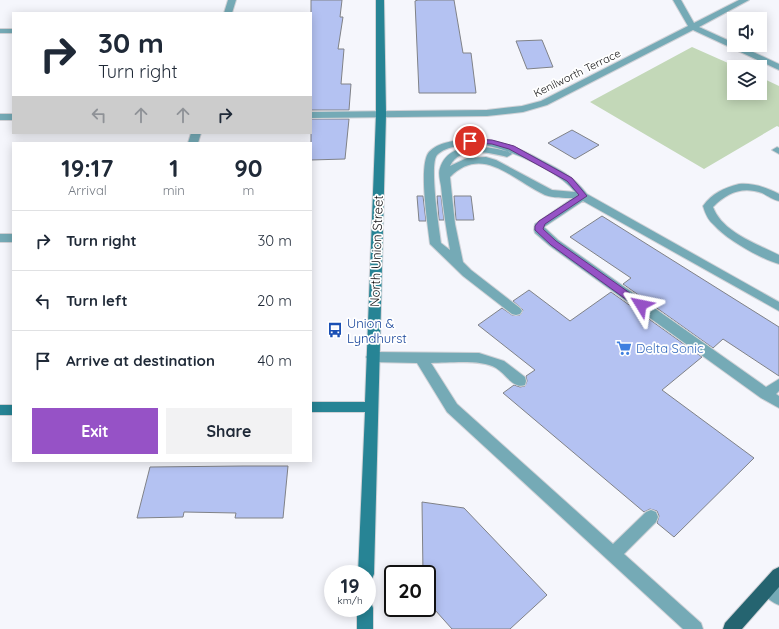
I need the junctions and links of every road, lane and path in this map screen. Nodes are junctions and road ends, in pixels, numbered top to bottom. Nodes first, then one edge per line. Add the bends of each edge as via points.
1 (232, 0) edge
2 (380, 0) edge
3 (677, 0) edge
4 (745, 0) edge
5 (228, 12) edge
6 (693, 27) junction
7 (0, 31) edge
8 (12, 31) edge
9 (779, 67) edge
10 (381, 114) junction
11 (312, 115) edge
12 (0, 117) edge
13 (12, 117) edge
14 (445, 176) junction
15 (584, 196) junction
16 (779, 198) edge
17 (0, 238) edge
18 (12, 238) edge
19 (779, 260) edge
20 (458, 263) junction
21 (779, 307) edge
22 (516, 311) dead end
23 (372, 357) junction
24 (421, 358) junction
25 (520, 381) dead end
26 (779, 384) edge
27 (766, 394) junction
28 (779, 403) edge
29 (312, 407) edge
30 (370, 407) junction
31 (0, 410) edge
32 (12, 410) edge
33 (650, 517) dead end
34 (613, 554) junction
35 (366, 565) edge
36 (779, 575) edge
37 (773, 592) edge
38 (365, 617) edge
39 (364, 629) edge
40 (695, 629) edge
41 (731, 629) edge

1 - 5 street
2 - 10 street, North Union Street
3 - 6 street
4 - 6 street, Kenilworth Terrace
6 - 9 street
6 - 10 street, Kenilworth Terrace via 544,103 523,109 487,113
7 - 8 street
10 - 11 street, Kenilworth Terrace
10 - 23 street, North Union Street
12 - 13 street
14 - 15 street via 462,162 484,159 550,193
14 - 15 street via 446,161 454,154 468,150 493,151 511,155
14 - 20 street via 450,224
15 - 20 street via 569,180 502,144 462,142 436,151 431,156 429,170 436,244
15 - 21 street
15 - 27 street via 542,223 539,230
16 - 19 street via 764,190 745,187 724,192 708,206 708,214 723,229
17 - 18 street
20 - 22 street
23 - 24 street
23 - 30 street, North Union Street
24 - 25 street via 479,358 500,364
24 - 34 street via 452,408
26 - 27 street
27 - 28 street
29 - 30 street
30 - 35 street, North Union Street
31 - 32 street
33 - 34 street
34 - 40 street
36 - 37 main road
37 - 41 main road
38 - 39 street

